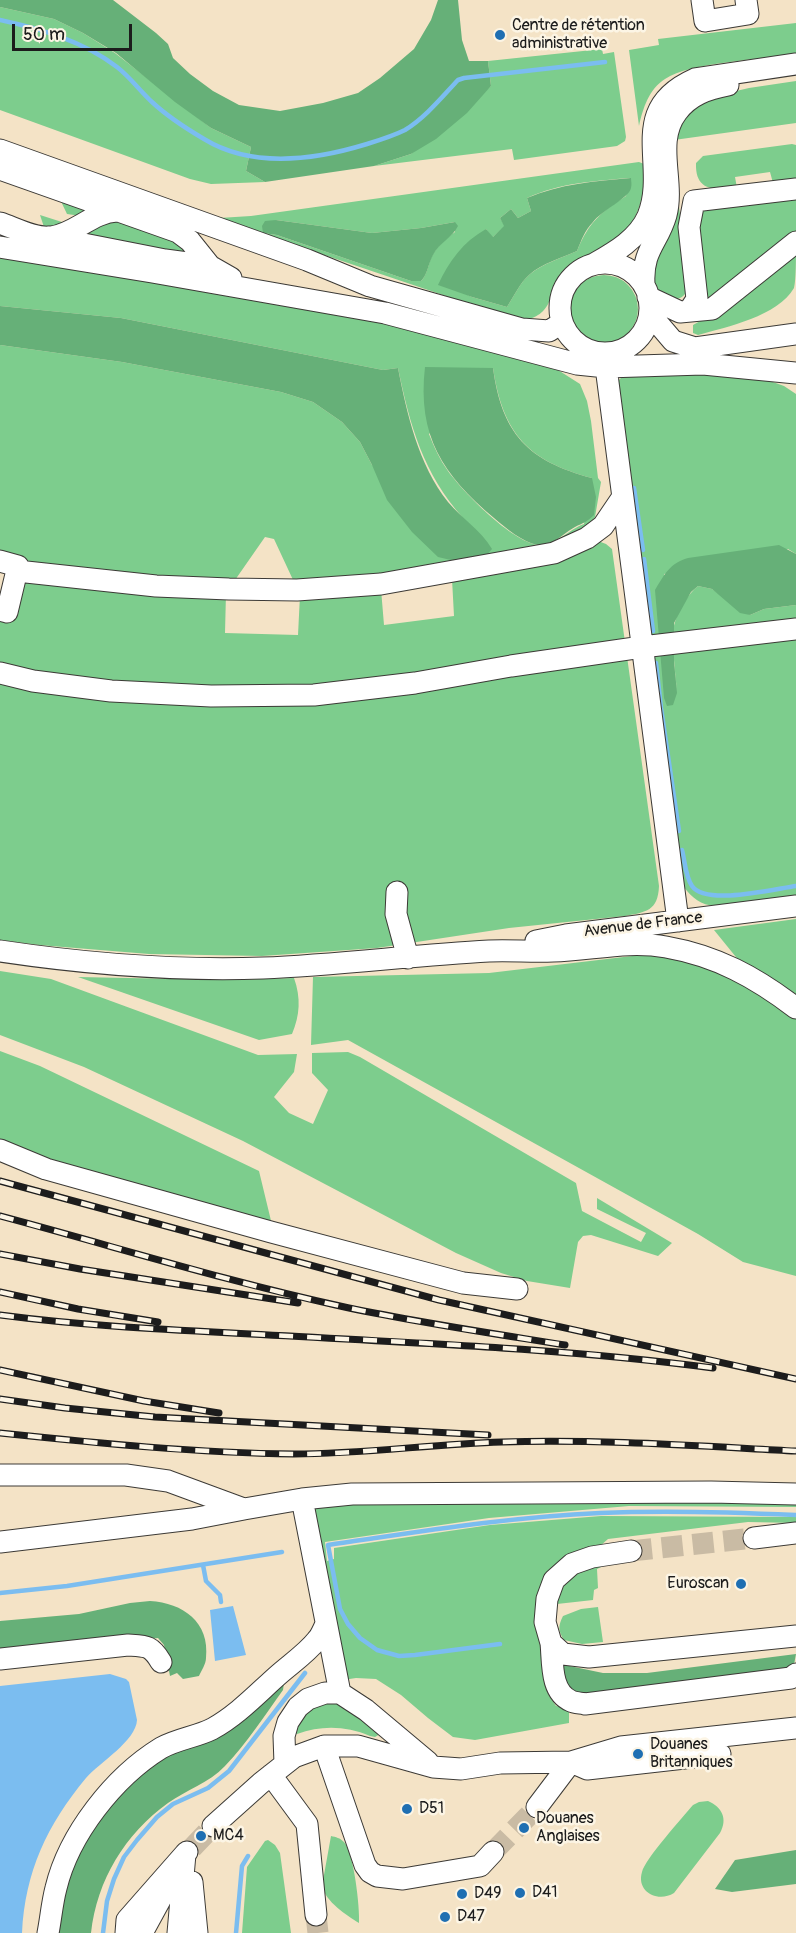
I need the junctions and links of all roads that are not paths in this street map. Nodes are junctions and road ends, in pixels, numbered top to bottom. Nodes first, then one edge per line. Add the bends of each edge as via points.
1 (702, 0) edge
2 (746, 0) edge
3 (796, 64) edge
4 (796, 76) edge
5 (0, 150) edge
6 (0, 158) edge
7 (0, 169) edge
8 (796, 189) edge
9 (117, 211) junction
10 (0, 222) edge
11 (48, 237) junction
12 (0, 239) edge
13 (796, 242) edge
14 (0, 247) edge
15 (594, 264) junction
16 (210, 266) junction
17 (231, 278) junction
18 (370, 286) junction
19 (647, 298) junction
20 (689, 311) junction
21 (436, 323) junction
22 (555, 327) junction
23 (796, 334) edge
24 (500, 340) junction
25 (729, 344) junction
26 (606, 366) junction
27 (793, 375) edge
28 (622, 498) junction
29 (8, 566) edge
30 (0, 610) edge
31 (796, 628) edge
32 (642, 647) junction
33 (0, 673) edge
34 (397, 892) dead end
35 (796, 906) edge
36 (678, 921) junction
37 (0, 951) edge
38 (491, 951) junction
39 (408, 958) junction
40 (796, 1008) edge
41 (0, 1150) edge
42 (517, 1289) dead end
43 (0, 1474) edge
44 (796, 1494) edge
45 (302, 1499) junction
46 (244, 1509) junction
47 (796, 1533) edge
48 (754, 1538) tunnel mouth
49 (0, 1542) edge
50 (632, 1551) tunnel mouth
51 (326, 1624) junction
52 (796, 1636) edge
53 (551, 1643) junction
54 (0, 1659) edge
55 (161, 1662) dead end
56 (796, 1674) edge
57 (340, 1693) junction
58 (796, 1728) edge
59 (324, 1746) junction
60 (571, 1762) junction
61 (433, 1767) junction
62 (278, 1770) junction
63 (537, 1807) tunnel mouth
64 (213, 1826) tunnel mouth
65 (493, 1852) tunnel mouth
66 (189, 1854) junction
67 (316, 1916) tunnel mouth
68 (48, 1933) edge
69 (126, 1933) edge
70 (142, 1933) edge
71 (156, 1933) edge
72 (169, 1933) edge
73 (178, 1933) edge
74 (188, 1933) edge
75 (195, 1933) edge

1 - 2 lane via 705,21 748,14
3 - 15 lane via 694,79 679,86 656,114 653,197 648,217 628,242
4 - 19 lane via 711,89 683,104 673,117 666,133 668,204 645,261
5 - 18 lane
6 - 18 lane via 321,273
7 - 9 lane
8 - 20 lane via 694,201 689,227 697,299
9 - 11 lane
9 - 16 lane via 178,232
10 - 11 lane
11 - 16 lane
12 - 17 lane
13 - 20 lane via 712,309
14 - 21 lane
15 - 19 lane via 607,262 628,268
15 - 22 lane via 573,275 562,297
16 - 17 lane
17 - 21 lane via 400,309
18 - 22 lane via 522,329
19 - 20 lane via 680,312
19 - 22 lane via 637,342 616,354 592,353
19 - 25 lane via 673,341 695,348
21 - 24 lane
21 - 24 lane
22 - 24 lane via 531,339
23 - 25 lane
24 - 26 lane via 577,364
25 - 27 lane
26 - 27 lane via 703,364
26 - 28 lane
28 - 29 lane via 603,526 554,553 381,584 297,590 156,586
28 - 32 lane
29 - 30 lane via 7,612
31 - 32 lane
32 - 33 lane via 314,695 211,696 111,691
32 - 36 lane
34 - 39 lane via 396,914
35 - 36 lane, Avenue de France
36 - 38 lane, Avenue de France via 566,935
37 - 39 lane via 82,962 171,967 261,968
38 - 39 lane
38 - 40 lane via 555,951 628,944 666,947 734,967
41 - 42 lane via 104,1186 338,1250 463,1283
43 - 46 lane via 126,1475 168,1481
44 - 45 lane via 352,1494
45 - 46 lane
45 - 51 lane
46 - 49 lane via 192,1520
47 - 48 lane
50 - 53 lane via 572,1564 554,1580 545,1622
51 - 57 lane
51 - 68 lane via 317,1640 246,1704 214,1728 160,1749 93,1811 65,1862
52 - 53 lane via 589,1657 563,1654
53 - 56 lane via 555,1682 571,1702 585,1704
54 - 55 lane via 128,1645 145,1646
57 - 61 lane
57 - 62 lane via 325,1693 298,1707 288,1722
58 - 60 lane via 728,1745 621,1747
59 - 61 lane via 357,1746
59 - 62 lane via 294,1757
59 - 65 lane via 370,1872 403,1879 480,1866
60 - 61 lane via 461,1769
60 - 63 lane
62 - 64 lane
62 - 67 lane via 307,1824
66 - 69 lane via 128,1920
66 - 70 lane
66 - 71 lane
66 - 72 lane
66 - 73 lane
66 - 74 lane
66 - 75 lane

